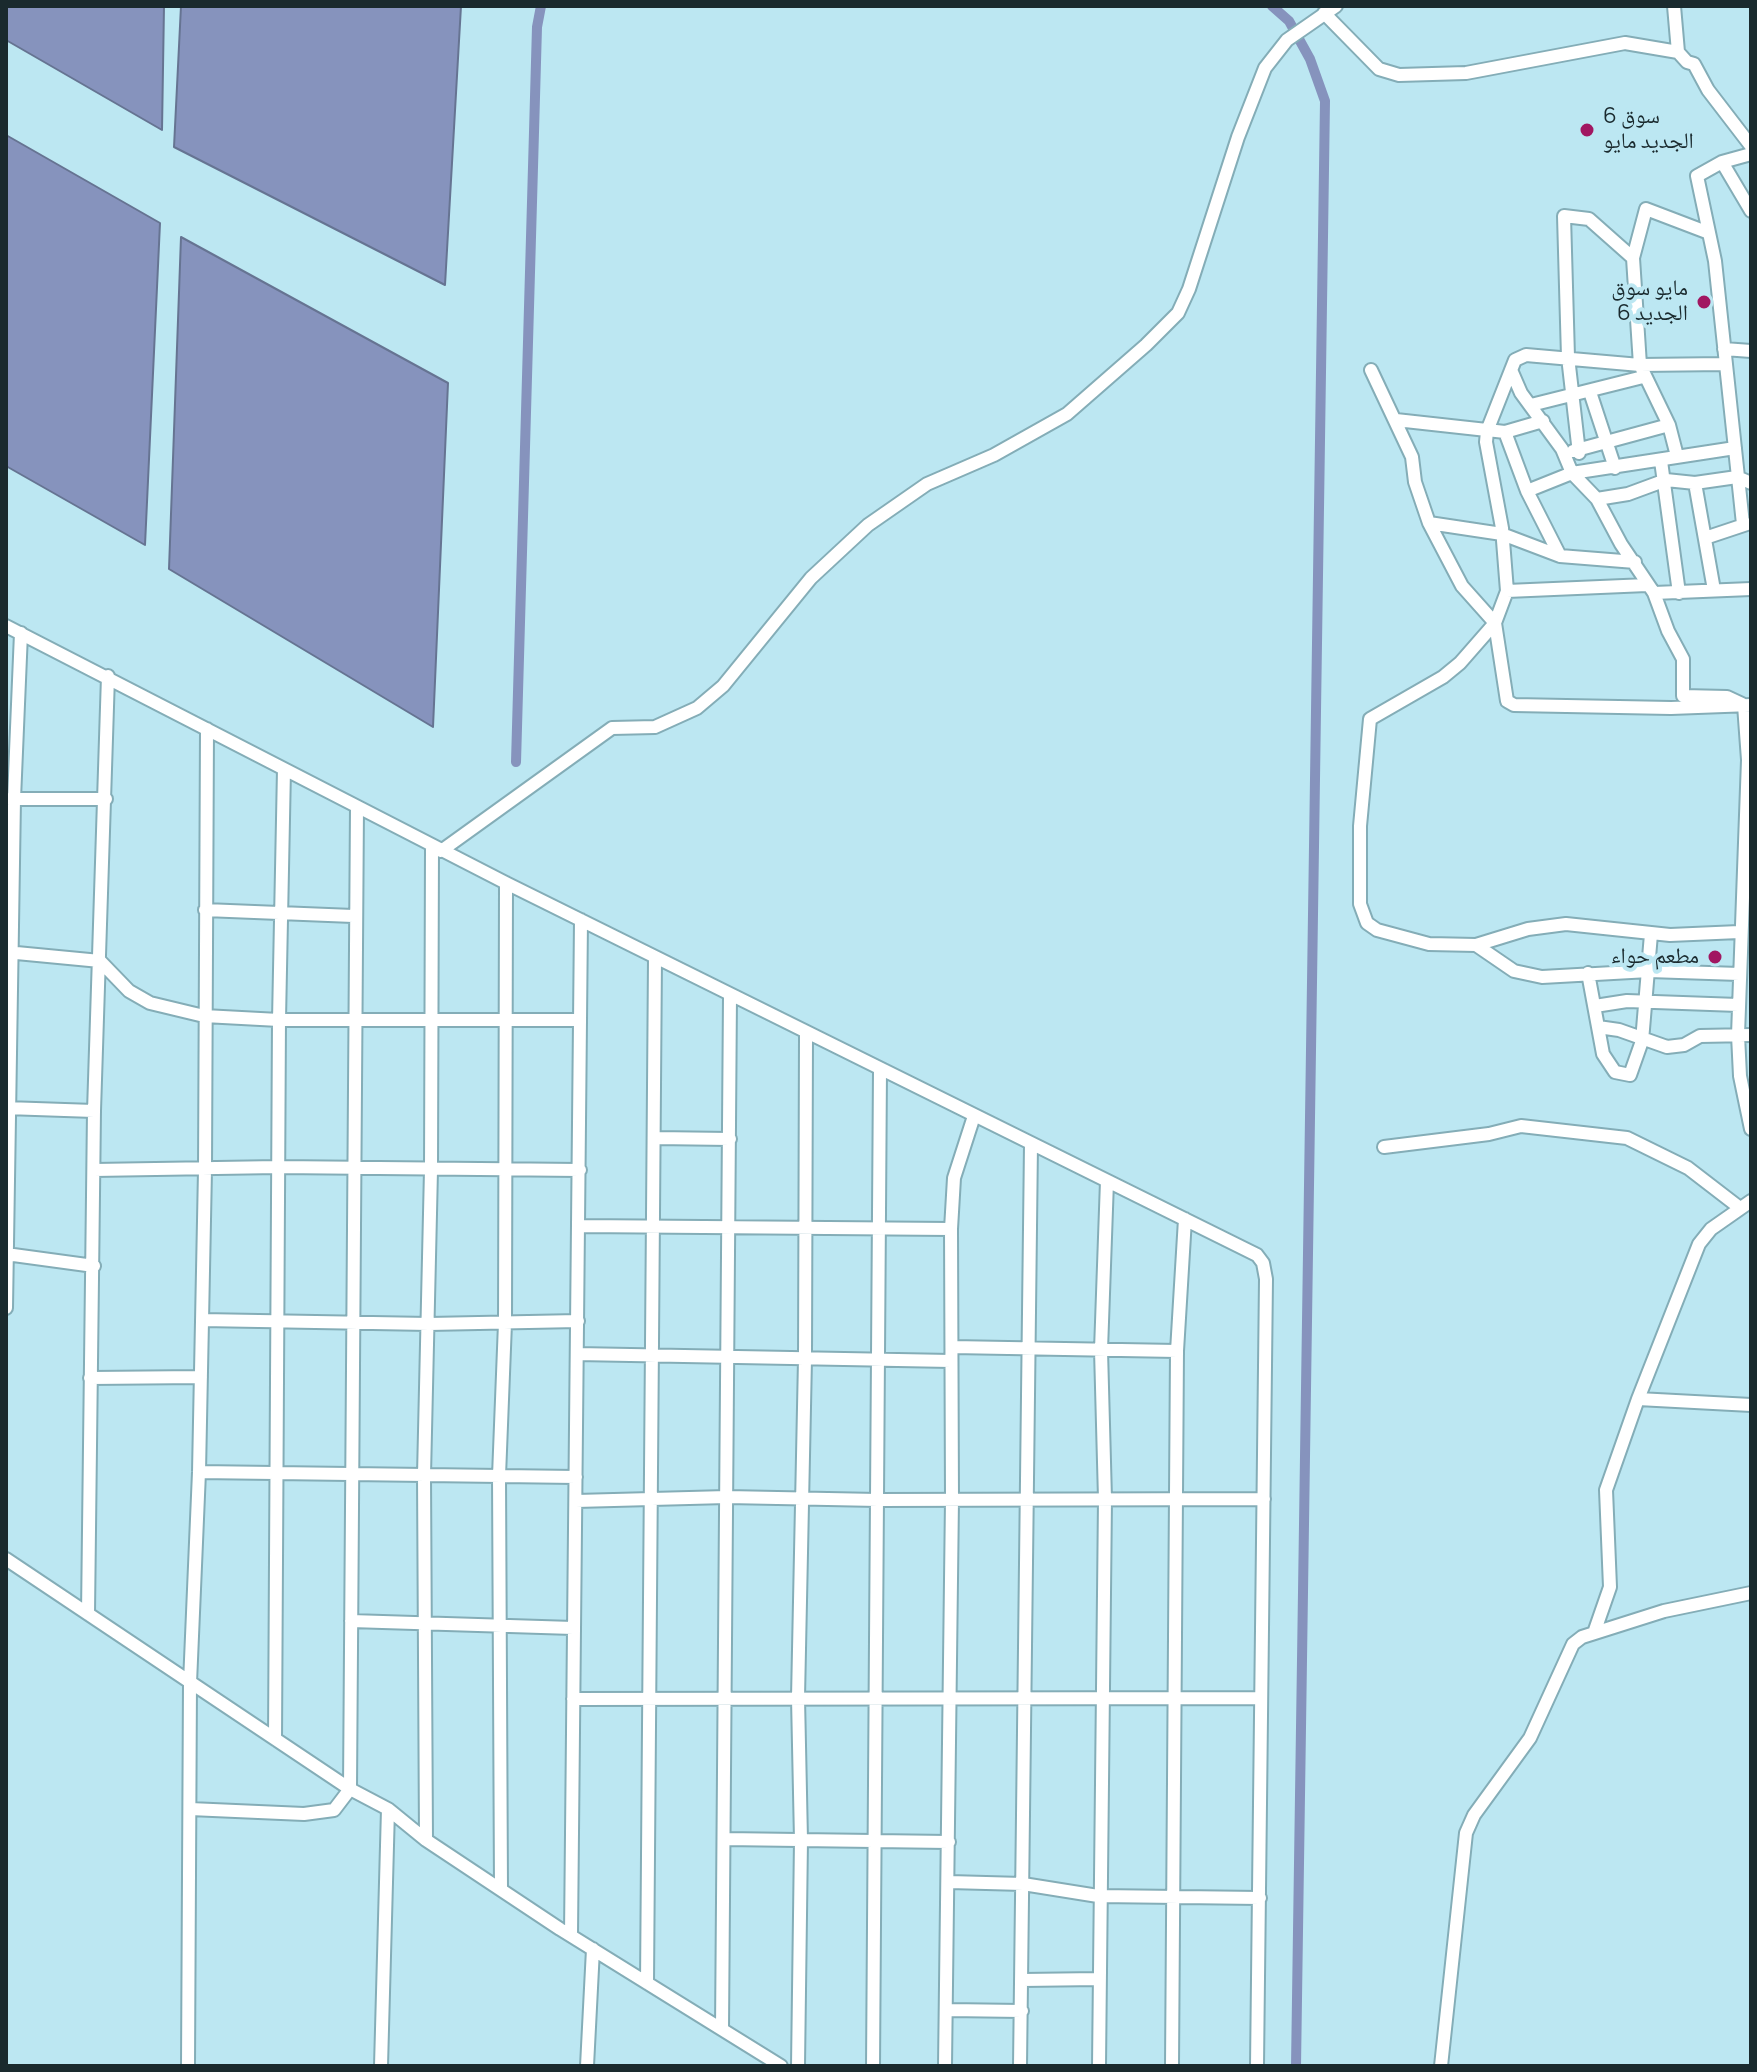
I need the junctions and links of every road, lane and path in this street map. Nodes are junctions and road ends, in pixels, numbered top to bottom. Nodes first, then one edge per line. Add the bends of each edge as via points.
1 (1674, 6) edge
2 (1332, 8) edge
3 (1678, 52) junction
4 (1751, 146) edge
5 (1751, 154) edge
6 (1722, 162) junction
7 (1751, 211) edge
8 (1709, 233) junction
9 (1633, 258) junction
10 (1724, 349) junction
11 (1751, 351) edge
12 (1568, 357) junction
13 (1725, 364) junction
14 (1511, 368) junction
15 (1371, 370) dead end
16 (1641, 371) junction
17 (1590, 392) junction
18 (1573, 395) junction
19 (1531, 405) junction
20 (1396, 420) junction
21 (1543, 421) junction
22 (1669, 425) junction
23 (1487, 431) junction
24 (1505, 432) junction
25 (1606, 440) junction
26 (1735, 448) junction
27 (1562, 449) junction
28 (1579, 453) junction
29 (1677, 456) junction
30 (1661, 461) junction
31 (1615, 468) junction
32 (1572, 473) junction
33 (1737, 477) junction
34 (1666, 480) junction
35 (1695, 483) junction
36 (1751, 483) edge
37 (1527, 491) junction
38 (1597, 499) junction
39 (1429, 523) junction
40 (1747, 524) edge
41 (1502, 534) junction
42 (1705, 538) junction
43 (1560, 556) junction
44 (1635, 562) junction
45 (1651, 589) junction
46 (1751, 589) edge
47 (1714, 590) junction
48 (1507, 591) junction
49 (1679, 593) junction
50 (1495, 623) junction
51 (6, 626) edge
52 (21, 633) junction
53 (108, 676) junction
54 (1748, 705) edge
55 (207, 729) junction
56 (284, 769) junction
57 (10, 799) edge
58 (106, 799) junction
59 (357, 807) junction
60 (436, 848) junction
61 (506, 883) junction
62 (205, 910) junction
63 (282, 911) junction
64 (353, 916) junction
65 (581, 920) junction
66 (1739, 932) junction
67 (1651, 934) junction
68 (1476, 945) junction
69 (9, 952) edge
70 (655, 958) junction
71 (100, 961) junction
72 (1649, 971) junction
73 (1588, 973) junction
74 (1739, 974) junction
75 (730, 996) junction
76 (1644, 1003) junction
77 (1738, 1005) junction
78 (1595, 1006) junction
79 (204, 1016) junction
80 (354, 1019) junction
81 (279, 1020) junction
82 (505, 1020) junction
83 (580, 1020) junction
84 (430, 1022) junction
85 (1598, 1027) junction
86 (806, 1034) junction
87 (1744, 1035) edge
88 (1642, 1041) junction
89 (880, 1070) junction
90 (1747, 1097) edge
91 (9, 1108) edge
92 (94, 1111) junction
93 (974, 1116) junction
94 (1751, 1129) edge
95 (655, 1138) junction
96 (730, 1139) junction
97 (1031, 1144) junction
98 (1384, 1147) dead end
99 (278, 1167) junction
100 (356, 1168) junction
101 (94, 1170) junction
102 (205, 1170) junction
103 (431, 1170) junction
104 (504, 1170) junction
105 (580, 1170) junction
106 (1107, 1181) junction
107 (1746, 1204) edge
108 (1185, 1219) junction
109 (580, 1226) junction
110 (655, 1226) junction
111 (730, 1228) junction
112 (803, 1228) junction
113 (877, 1229) junction
114 (951, 1229) junction
115 (6, 1254) edge
116 (94, 1266) junction
117 (6, 1308) edge
118 (202, 1320) junction
119 (277, 1320) junction
120 (356, 1321) junction
121 (578, 1321) junction
122 (505, 1323) junction
123 (429, 1324) junction
124 (952, 1347) junction
125 (1028, 1350) junction
126 (1101, 1350) junction
127 (1177, 1351) junction
128 (577, 1354) junction
129 (653, 1356) junction
130 (728, 1357) junction
131 (805, 1359) junction
132 (879, 1359) junction
133 (951, 1361) junction
134 (201, 1377) junction
135 (90, 1378) junction
136 (1638, 1399) junction
137 (1751, 1405) edge
138 (199, 1472) junction
139 (277, 1474) junction
140 (424, 1475) junction
141 (350, 1476) junction
142 (499, 1476) junction
143 (576, 1477) junction
144 (727, 1497) junction
145 (802, 1499) junction
146 (952, 1499) junction
147 (1028, 1499) junction
148 (1105, 1499) junction
149 (1264, 1499) junction
150 (878, 1500) junction
151 (576, 1501) junction
152 (651, 1501) junction
153 (1175, 1501) junction
154 (6, 1559) edge
155 (1751, 1593) edge
156 (88, 1614) junction
157 (351, 1621) junction
158 (424, 1625) junction
159 (501, 1628) junction
160 (573, 1628) junction
161 (1594, 1633) junction
162 (190, 1683) junction
163 (1175, 1696) junction
164 (874, 1697) junction
165 (1100, 1697) junction
166 (724, 1698) junction
167 (798, 1698) junction
168 (950, 1698) junction
169 (1024, 1698) junction
170 (1261, 1698) junction
171 (573, 1699) junction
172 (649, 1699) junction
173 (275, 1739) junction
174 (350, 1789) junction
175 (190, 1809) junction
176 (388, 1809) junction
177 (724, 1839) junction
178 (426, 1840) junction
179 (801, 1840) junction
180 (876, 1841) junction
181 (949, 1842) junction
182 (949, 1882) junction
183 (1023, 1884) junction
184 (501, 1889) junction
185 (1098, 1896) junction
186 (1173, 1896) junction
187 (1260, 1898) junction
188 (571, 1935) junction
189 (593, 1949) junction
190 (1099, 1979) junction
191 (1022, 1980) junction
192 (647, 1983) junction
193 (948, 2010) junction
194 (1022, 2011) junction
195 (722, 2029) junction
196 (188, 2066) edge
197 (381, 2066) edge
198 (587, 2066) edge
199 (781, 2066) edge
200 (798, 2066) edge
201 (873, 2066) edge
202 (945, 2066) edge
203 (1020, 2066) edge
204 (1099, 2066) edge
205 (1172, 2066) edge
206 (1257, 2066) edge
207 (1441, 2066) edge

1 - 3 street
2 - 3 street via 1379,69 1389,74 1466,73 1625,43
2 - 60 street via 1287,40 1265,68 1178,313 1146,345 1067,414 994,455 927,484 868,525 811,578 723,686 697,708 655,727 612,728
3 - 4 street via 1694,64
5 - 6 street
6 - 7 street
6 - 8 street via 1697,176
8 - 9 street via 1646,209
8 - 10 street
9 - 12 street via 1589,219 1564,216
9 - 16 street
10 - 11 street
10 - 13 street
12 - 14 street via 1526,355
12 - 16 street
12 - 18 street
13 - 16 street
13 - 26 street
14 - 19 street via 1514,382
14 - 23 street
15 - 20 street
16 - 17 street
16 - 22 street
17 - 18 street
17 - 25 street
18 - 19 street
18 - 28 street
19 - 21 street
20 - 23 street
20 - 39 street
21 - 24 street
21 - 27 street
22 - 25 street
22 - 29 street
23 - 24 street
23 - 41 street
24 - 37 street
25 - 28 street
25 - 31 street
26 - 29 street
26 - 33 street
27 - 28 street
27 - 32 street
29 - 30 street
30 - 31 street
30 - 34 street
31 - 32 street
32 - 37 street
32 - 38 street
33 - 35 street
33 - 36 street
33 - 40 street
34 - 35 street
34 - 38 street
34 - 49 street
35 - 42 street
37 - 43 street
38 - 44 street
39 - 41 street
39 - 50 street via 1462,586
40 - 42 street
41 - 43 street
41 - 48 street
42 - 47 street
43 - 44 street
44 - 45 street
45 - 48 street
45 - 49 street
45 - 54 street via 1683,659 1683,696 1727,697
46 - 47 street
47 - 49 street
48 - 50 street
50 - 54 street via 1503,689 1514,705
50 - 68 street via 1443,677 1370,719 1360,826 1360,904 1367,923 1410,940
51 - 52 street
52 - 53 street
52 - 57 street
53 - 55 street
53 - 58 street
54 - 66 street
55 - 56 street
55 - 62 street
56 - 59 street
56 - 63 street
57 - 58 street
57 - 69 street
58 - 71 street
59 - 60 street
59 - 64 street
60 - 61 street
60 - 84 street
61 - 65 street
61 - 82 street
62 - 63 street
62 - 79 street
63 - 64 street
63 - 81 street
64 - 80 street
65 - 70 street
65 - 83 street
66 - 67 street
66 - 74 street
67 - 68 street via 1566,924
67 - 72 street
68 - 73 street via 1524,974
69 - 71 street
69 - 91 street
70 - 75 street
70 - 95 street
71 - 79 street via 129,991 150,1003
71 - 92 street
72 - 73 street
72 - 74 street
72 - 76 street
73 - 78 street
74 - 77 street
75 - 86 street
75 - 96 street
76 - 77 street
76 - 78 street
76 - 88 street
77 - 87 street
78 - 85 street
79 - 81 street
79 - 102 street
80 - 81 street
80 - 84 street
80 - 100 street
81 - 99 street
82 - 83 street
82 - 84 street
82 - 104 street
83 - 105 street
84 - 103 street
85 - 88 street
85 - 88 street via 1606,1061 1625,1076 1633,1072
86 - 89 street
86 - 112 street
87 - 88 street via 1700,1036 1676,1047
87 - 90 street
89 - 93 street
89 - 113 street
90 - 94 street
91 - 92 street
91 - 115 street
92 - 101 street
93 - 97 street
93 - 114 street via 954,1178
95 - 96 street
95 - 110 street
96 - 111 street
97 - 106 street
97 - 125 street
98 - 107 street via 1521,1126 1627,1138
99 - 100 street
99 - 102 street
99 - 119 street
100 - 103 street
100 - 120 street
101 - 102 street
101 - 116 street
102 - 118 street
103 - 104 street
103 - 123 street
104 - 105 street
104 - 122 street
105 - 109 street
106 - 108 street
106 - 126 street
107 - 136 street via 1699,1244
108 - 127 street
108 - 149 street via 1242,1245 1263,1263
109 - 110 street
109 - 121 street
110 - 111 street
110 - 129 street
111 - 112 street
111 - 130 street
112 - 113 street
112 - 131 street
113 - 114 street
113 - 132 street
114 - 124 street
115 - 116 street
115 - 117 street
116 - 135 street
118 - 119 street
118 - 134 street
119 - 120 street
119 - 139 street
120 - 123 street
120 - 141 street
121 - 122 street
121 - 128 street
122 - 123 street
122 - 142 street
123 - 140 street
124 - 125 street
124 - 133 street
125 - 126 street
125 - 147 street
126 - 127 street
126 - 148 street
127 - 153 street
128 - 129 street
128 - 143 street
129 - 130 street
129 - 152 street
130 - 131 street
130 - 144 street
131 - 132 street
131 - 145 street
132 - 133 street
132 - 150 street
133 - 146 street
134 - 135 street
134 - 138 street
135 - 156 street
136 - 137 street
136 - 161 street via 1606,1490 1610,1587
138 - 139 street
138 - 162 street
139 - 141 street
139 - 173 street
140 - 141 street
140 - 142 street
140 - 158 street
141 - 157 street
142 - 143 street
142 - 159 street
143 - 151 street
144 - 145 street
144 - 152 street
144 - 166 street
145 - 150 street
145 - 167 street
146 - 147 street
146 - 150 street
146 - 168 street
147 - 148 street
147 - 169 street
148 - 153 street
148 - 165 street
149 - 153 street
149 - 170 street
150 - 164 street
151 - 152 street
151 - 160 street
152 - 172 street
153 - 163 street
154 - 156 street
155 - 161 street via 1664,1611
156 - 162 street
157 - 158 street
157 - 174 street
158 - 159 street
158 - 178 street
159 - 160 street
159 - 184 street
160 - 171 street
161 - 207 street via 1566,1653 1530,1738 1466,1833
162 - 173 street
162 - 175 street
163 - 165 street
163 - 170 street
163 - 186 street
164 - 167 street
164 - 168 street
164 - 180 street
165 - 169 street
165 - 185 street
166 - 167 street
166 - 172 street
166 - 177 street
167 - 179 street
168 - 169 street
168 - 181 street
169 - 183 street
170 - 187 street
171 - 172 street
171 - 188 street
172 - 192 street
173 - 174 street
174 - 175 street via 334,1810 304,1814
174 - 176 street
175 - 196 street
176 - 178 street
176 - 197 street
177 - 179 street
177 - 195 street
178 - 184 street
179 - 180 street
179 - 200 street
180 - 181 street
180 - 201 street
181 - 182 street
182 - 183 street
182 - 193 street
183 - 185 street
183 - 191 street
184 - 188 street
185 - 186 street
185 - 190 street
186 - 187 street
186 - 205 street
187 - 206 street
188 - 189 street
189 - 192 street
189 - 198 street
190 - 191 street
190 - 204 street
191 - 194 street
192 - 195 street
193 - 194 street
193 - 202 street
194 - 203 street
195 - 199 street

